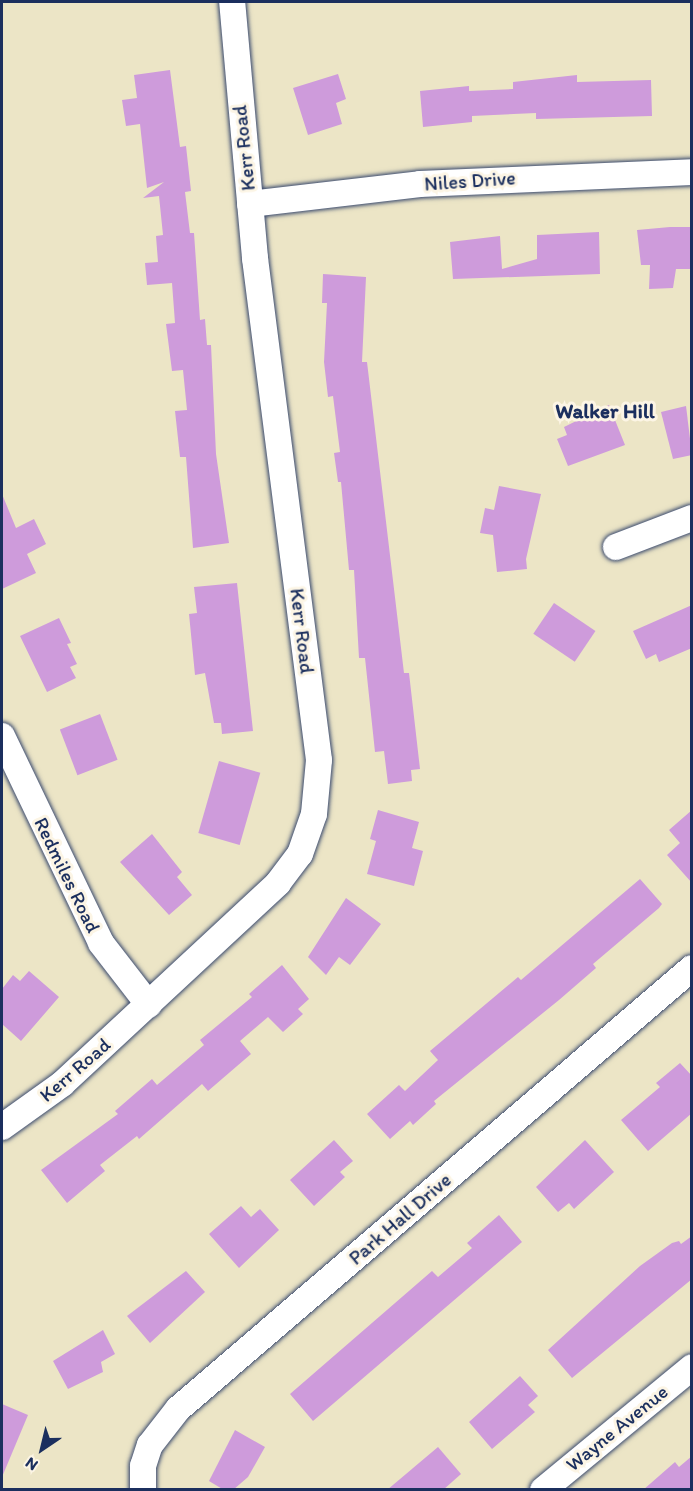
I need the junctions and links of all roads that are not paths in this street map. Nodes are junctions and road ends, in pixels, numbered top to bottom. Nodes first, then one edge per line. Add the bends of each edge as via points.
1 (232, 2) edge
2 (692, 172) edge
3 (250, 204) junction
4 (692, 518) edge
5 (616, 547) dead end
6 (2, 736) edge
7 (692, 968) edge
8 (149, 1005) junction
9 (2, 1127) edge
10 (692, 1367) edge
11 (143, 1490) edge
12 (543, 1490) edge

1 - 3 street, Kerr Road
2 - 3 street, Niles Drive via 420,184
3 - 8 street, Kerr Road via 319,760 318,792 309,833 291,869
4 - 5 street
6 - 8 street, Redmiles Road via 100,943
7 - 11 street, Park Hall Drive via 178,1409 150,1445 143,1466
8 - 9 street, Kerr Road via 62,1084
10 - 12 street, Wayne Avenue

